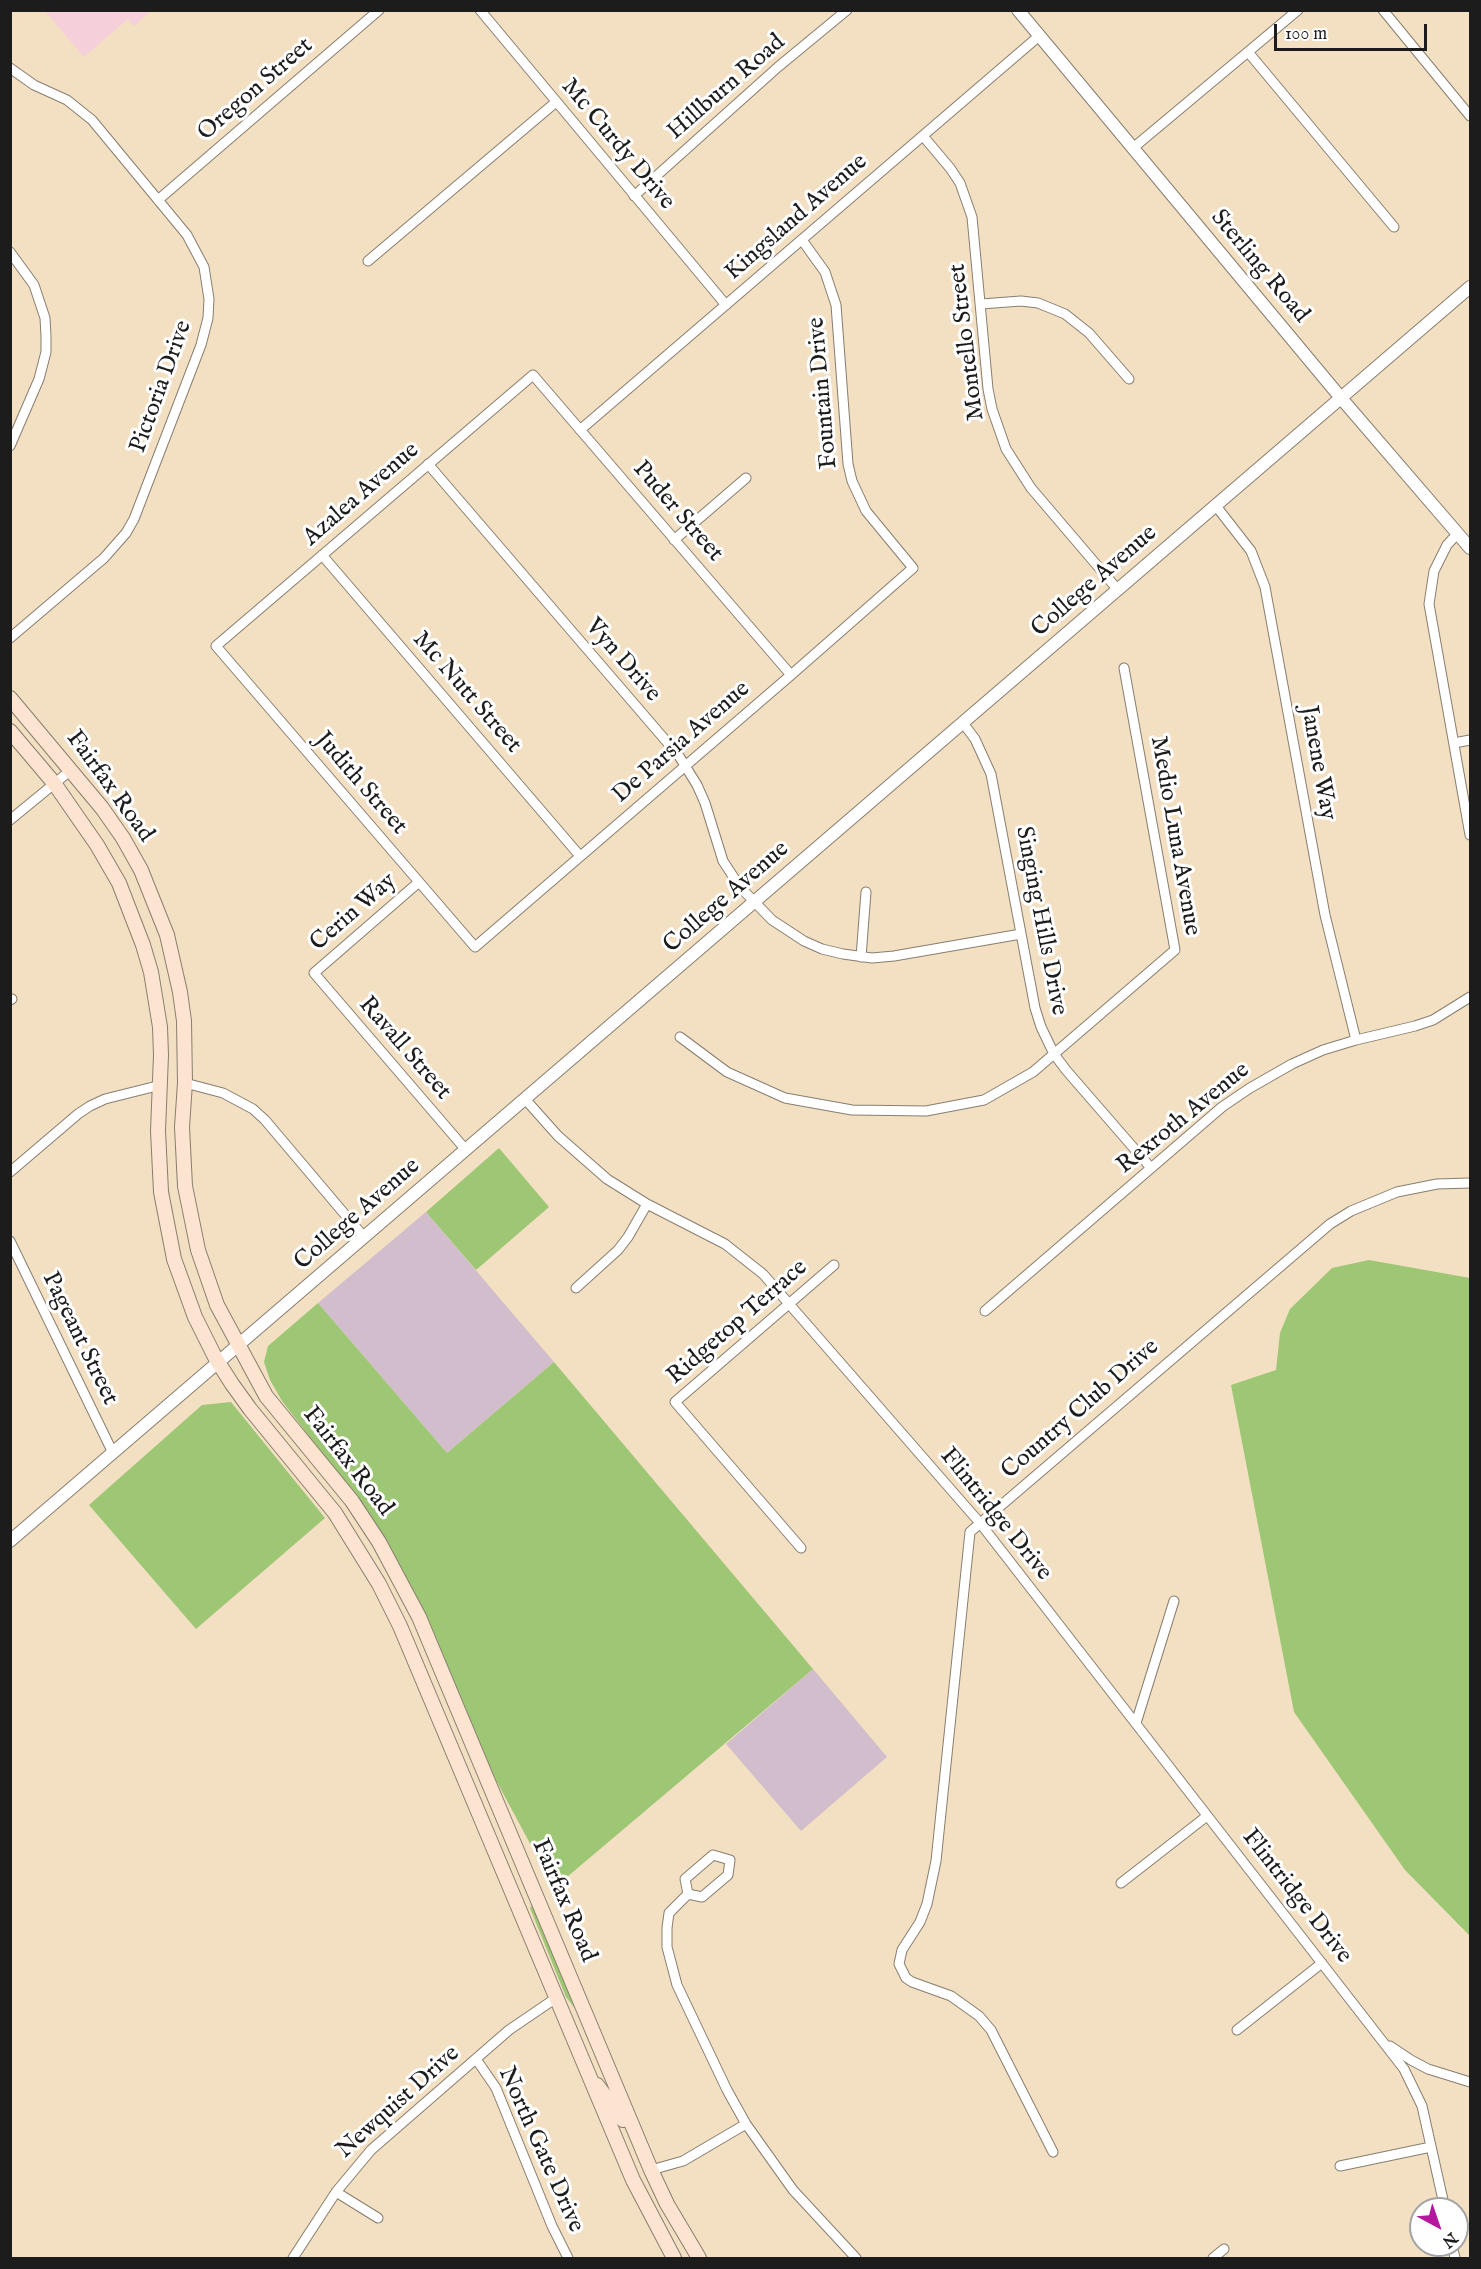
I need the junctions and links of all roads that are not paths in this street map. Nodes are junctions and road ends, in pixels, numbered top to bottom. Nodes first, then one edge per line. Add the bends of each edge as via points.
1 (379, 10) edge
2 (480, 10) edge
3 (847, 10) edge
4 (1018, 10) edge
5 (1298, 10) edge
6 (1383, 10) edge
7 (1039, 36) junction
8 (1248, 52) junction
9 (10, 68) edge
10 (556, 102) junction
11 (1470, 116) edge
12 (923, 136) junction
13 (1133, 148) junction
14 (634, 196) junction
15 (158, 200) junction
16 (1394, 227) dead end
17 (802, 240) junction
18 (10, 252) edge
19 (368, 261) dead end
20 (1470, 287) edge
21 (981, 304) junction
22 (726, 305) junction
23 (533, 375) joint
24 (1129, 379) dead end
25 (1341, 398) junction
26 (580, 429) junction
27 (10, 446) edge
28 (428, 464) junction
29 (746, 478) dead end
30 (1216, 506) junction
31 (1457, 534) junction
32 (674, 540) junction
33 (1470, 548) edge
34 (322, 555) junction
35 (913, 568) joint
36 (1118, 590) junction
37 (10, 638) edge
38 (216, 646) joint
39 (1124, 668) dead end
40 (791, 675) junction
41 (10, 698) edge
42 (963, 723) junction
43 (10, 731) edge
44 (1470, 740) edge
45 (1454, 743) junction
46 (685, 766) junction
47 (71, 770) junction
48 (54, 783) junction
49 (10, 820) edge
50 (1470, 835) edge
51 (580, 856) junction
52 (419, 882) junction
53 (866, 892) dead end
54 (753, 903) junction
55 (1021, 934) junction
56 (475, 947) joint
57 (861, 957) junction
58 (314, 973) joint
59 (1470, 997) edge
60 (680, 1037) dead end
61 (1356, 1040) junction
62 (1054, 1054) junction
63 (185, 1083) junction
64 (161, 1085) junction
65 (525, 1099) junction
66 (466, 1150) junction
67 (1151, 1168) junction
68 (10, 1172) edge
69 (1470, 1183) edge
70 (647, 1204) junction
71 (364, 1237) junction
72 (10, 1241) edge
73 (834, 1264) dead end
74 (576, 1288) dead end
75 (789, 1304) junction
76 (985, 1311) dead end
77 (237, 1345) junction
78 (218, 1362) junction
79 (113, 1453) junction
80 (980, 1523) junction
81 (10, 1541) edge
82 (801, 1548) dead end
83 (1174, 1601) dead end
84 (1136, 1723) junction
85 (1208, 1816) junction
86 (1121, 1883) dead end
87 (688, 1894) junction
88 (517, 1903) junction
89 (561, 1955) junction
90 (1322, 1963) junction
91 (556, 1998) junction
92 (1370, 2025) junction
93 (1237, 2030) dead end
94 (476, 2059) junction
95 (590, 2077) junction
96 (1470, 2082) edge
97 (615, 2084) junction
98 (746, 2124) junction
99 (1431, 2147) junction
100 (1053, 2152) dead end
101 (1340, 2166) dead end
102 (651, 2170) junction
103 (336, 2192) junction
104 (1441, 2197) edge
105 (378, 2218) dead end
106 (1224, 2249) dead end
107 (293, 2259) edge
108 (568, 2259) edge
109 (674, 2259) edge
110 (699, 2259) edge
111 (856, 2259) edge
112 (1213, 2259) edge

1 - 15 street, Oregon Street
2 - 10 street, Mc Curdy Drive
3 - 14 street, Hillburn Road
4 - 7 street, Sterling Road
5 - 8 street
6 - 11 street
7 - 12 street, Kingsland Avenue
7 - 13 street, Sterling Road
8 - 13 street
8 - 16 street
9 - 15 street, Pictoria Drive via 34,85 67,100 92,120
10 - 14 street, Mc Curdy Drive
10 - 19 street
12 - 17 street, Kingsland Avenue
12 - 21 street, Montello Street via 950,168 967,199 975,234
13 - 25 street, Sterling Road
14 - 22 street, Mc Curdy Drive
15 - 37 street, Pictoria Drive via 187,235 204,267 209,299 201,345 126,533 104,558
17 - 22 street, Kingsland Avenue
17 - 35 street, Fountain Drive via 825,272 836,305 852,482 866,511
18 - 27 street via 34,285 45,318 46,336 39,379
20 - 25 street, College Avenue
21 - 24 street via 1038,303 1065,314 1089,333
21 - 36 street, Montello Street via 988,389 1006,449 1031,488
22 - 26 street, Kingsland Avenue
23 - 26 street, Puder Street
23 - 28 street, Azalea Avenue
25 - 30 street, College Avenue
25 - 31 street, Sterling Road
26 - 32 street, Puder Street
28 - 34 street, Azalea Avenue
28 - 46 street, Vyn Drive
29 - 32 street
30 - 36 street, College Avenue
30 - 61 street, Janene Way via 1251,551 1265,587 1325,915
31 - 33 street, Sterling Road
31 - 45 street via 1434,571 1429,604
32 - 40 street, Puder Street
34 - 38 street, Azalea Avenue
34 - 51 street, Mc Nutt Street
35 - 40 street, De Parsia Avenue
36 - 42 street, College Avenue
38 - 52 street, Judith Street
39 - 62 street, Medio Luna Avenue via 1175,950
40 - 46 street, De Parsia Avenue
41 - 47 main road, Fairfax Road
42 - 54 street, College Avenue
42 - 55 street, Singing Hills Drive via 991,774
43 - 48 main road, Fairfax Road
44 - 45 street
45 - 50 street
46 - 51 street, De Parsia Avenue
46 - 54 street, Vyn Drive via 705,803 723,861
47 - 48 street
47 - 63 main road, Fairfax Road via 123,838 156,904 180,992
48 - 49 street
48 - 64 main road, Fairfax Road via 104,855 136,925 156,999
51 - 56 street, De Parsia Avenue
52 - 56 street, Judith Street
52 - 58 street, Cerin Way
53 - 57 street
54 - 57 street, Vyn Drive via 804,941
54 - 65 street, College Avenue
55 - 57 street, Vyn Drive via 894,956
55 - 62 street, Singing Hills Drive via 1035,1008
58 - 66 street, Ravall Street
59 - 61 street, Rexroth Avenue via 1433,1020
60 - 62 street, Medio Luna Avenue via 727,1072 785,1098 852,1110 926,1111 984,1100 1033,1072
61 - 67 street, Rexroth Avenue via 1292,1064 1250,1088
62 - 67 street, Singing Hills Drive
63 - 71 street via 223,1093 253,1109
63 - 77 main road, Fairfax Road via 183,1157 191,1222 207,1278
64 - 68 street via 90,1106
64 - 78 main road, Fairfax Road via 158,1162 167,1230 183,1288
65 - 66 street, College Avenue
65 - 70 street, Flintridge Drive via 582,1159
66 - 71 street, College Avenue
67 - 76 street, Rexroth Avenue
69 - 80 street, Country Club Drive via 1437,1184 1397,1192 1330,1224
70 - 74 street via 618,1250
70 - 75 street, Flintridge Drive via 726,1244 763,1274
71 - 77 street, College Avenue
72 - 79 street, Pageant Street
73 - 75 street, Ridgetop Terrace
75 - 80 street, Flintridge Drive
75 - 82 street, Ridgetop Terrace via 675,1402
77 - 78 street, College Avenue
77 - 89 main road, Fairfax Road via 266,1396 352,1501 397,1573
78 - 79 street, College Avenue
78 - 88 main road, Fairfax Road via 250,1409 335,1513 379,1584
79 - 81 street, College Avenue
80 - 84 street, Flintridge Drive
80 - 100 street, Country Club Drive via 969,1532 936,1861 927,1904 899,1957 901,1971 912,1982 965,2004 991,2030
83 - 84 street
84 - 85 street, Flintridge Drive
85 - 86 street
85 - 90 street, Flintridge Drive
87 - 87 street via 685,1879 713,1855 730,1860 728,1875 702,1897
87 - 98 street via 669,1913 667,1947 671,1967
88 - 89 main road via 538,1913 553,1948
88 - 91 main road, Fairfax Road
89 - 97 main road, Fairfax Road
90 - 92 street, Flintridge Drive
90 - 93 street
91 - 94 street, Newquist Drive via 509,2030
91 - 95 main road, Fairfax Road
91 - 97 main road via 567,2002 579,2016 603,2069
92 - 96 street, Flintridge Drive via 1411,2060
92 - 99 street, Flintridge Drive via 1415,2088
94 - 103 street, Newquist Drive via 371,2150
94 - 108 street, North Gate Drive via 496,2088
95 - 102 main road via 621,2117 644,2169
95 - 109 main road, Fairfax Road via 633,2180
97 - 102 main road, Fairfax Road
98 - 102 street via 683,2161
98 - 111 street via 794,2190
99 - 101 street
99 - 104 street, Flintridge Drive
102 - 110 main road, Fairfax Road
103 - 105 street
103 - 107 street, Newquist Drive
106 - 112 street

